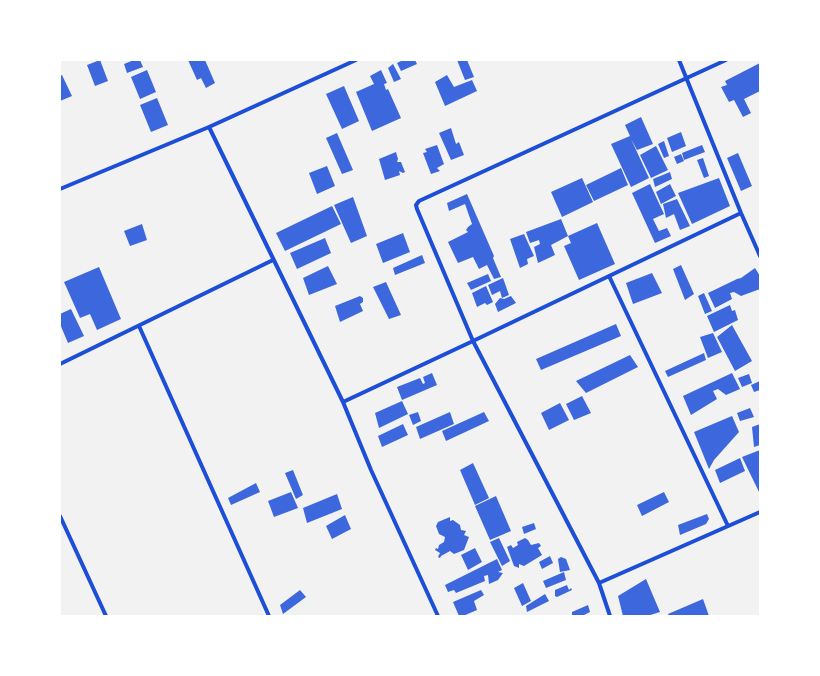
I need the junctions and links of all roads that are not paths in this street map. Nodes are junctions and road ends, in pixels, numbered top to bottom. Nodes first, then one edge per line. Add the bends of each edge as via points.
1 (342, 60) edge
2 (356, 60) edge
3 (679, 60) edge
4 (726, 60) edge
5 (345, 65) junction
6 (687, 78) junction
7 (209, 127) junction
8 (60, 189) edge
9 (741, 213) junction
10 (760, 256) edge
11 (273, 260) junction
12 (609, 276) junction
13 (139, 326) junction
14 (473, 341) junction
15 (60, 364) edge
16 (343, 402) junction
17 (760, 512) edge
18 (60, 516) edge
19 (728, 526) junction
20 (599, 583) junction
21 (106, 616) edge
22 (269, 616) edge
23 (438, 616) edge
24 (610, 616) edge

1 - 5 street
2 - 5 street
3 - 6 street
4 - 6 street
5 - 7 street
6 - 9 street
6 - 14 street via 419,200 417,209
7 - 8 street
7 - 11 street
9 - 10 street
9 - 12 street
11 - 13 street
11 - 16 street
12 - 14 street
12 - 19 street
13 - 15 street
13 - 22 street
14 - 16 street
14 - 20 street
16 - 23 street
17 - 19 street
18 - 21 street
19 - 20 street
20 - 24 street

